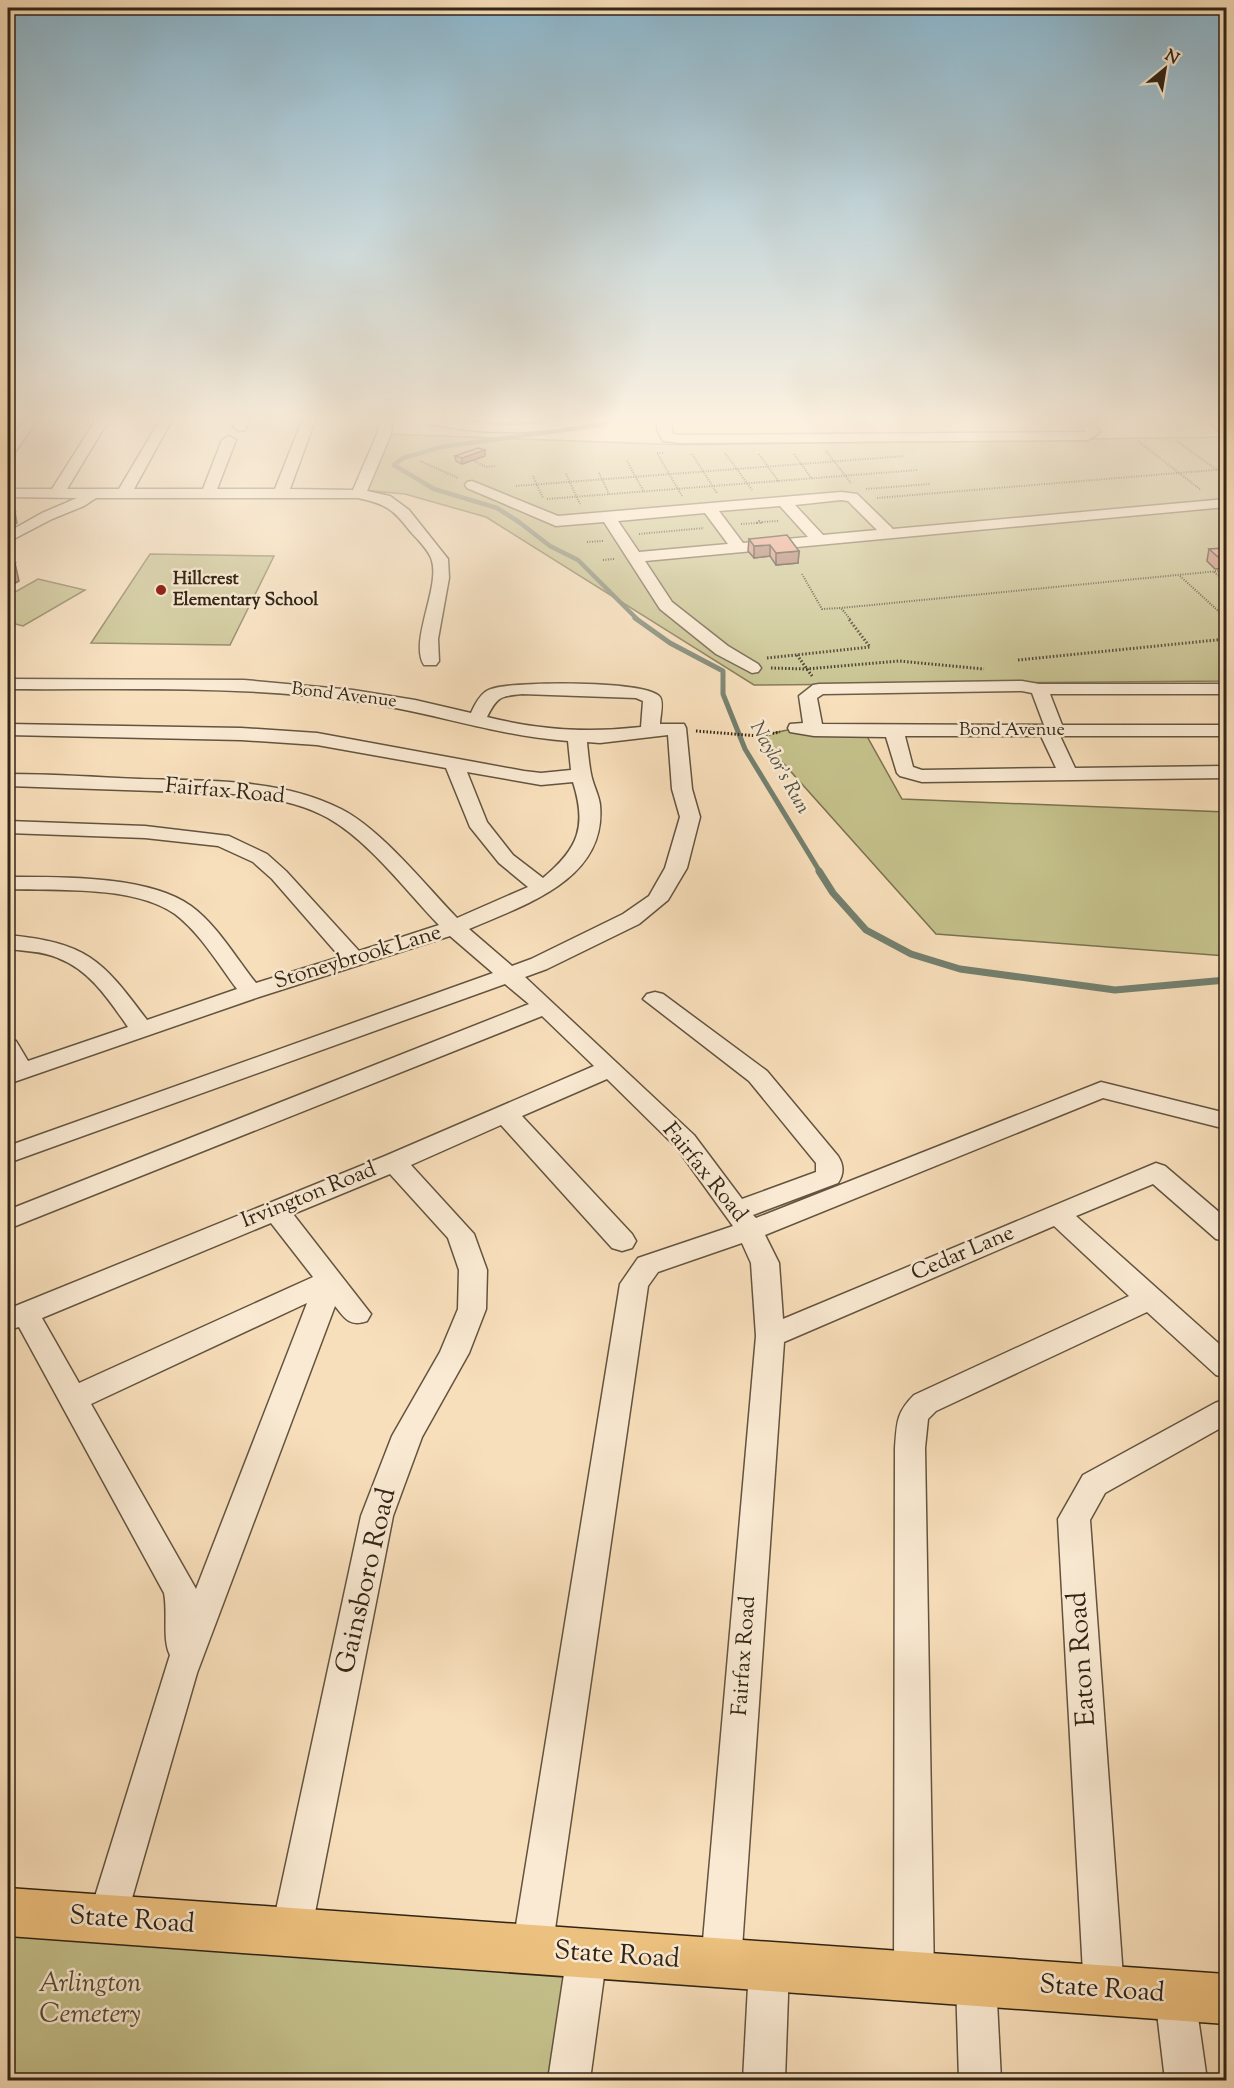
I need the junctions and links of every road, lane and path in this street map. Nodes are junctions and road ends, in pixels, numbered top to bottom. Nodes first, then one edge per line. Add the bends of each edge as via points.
1 (406, 515) edge
2 (543, 515) edge
3 (585, 515) edge
4 (628, 515) edge
5 (714, 515) edge
6 (799, 515) edge
7 (871, 515) edge
8 (1089, 515) edge
9 (47, 516) edge
10 (609, 517) junction
11 (586, 519) junction
12 (757, 523) dead end
13 (722, 526) junction
14 (671, 531) junction
15 (890, 534) junction
16 (621, 535) junction
17 (8, 538) edge
18 (819, 540) junction
19 (738, 547) junction
20 (686, 552) junction
21 (635, 557) junction
22 (802, 574) dead end
23 (1179, 575) junction
24 (1227, 582) edge
25 (841, 608) junction
26 (1227, 618) edge
27 (1227, 639) edge
28 (797, 654) junction
29 (1018, 660) dead end
30 (430, 661) dead end
31 (746, 664) junction
32 (806, 669) junction
33 (988, 669) dead end
34 (813, 678) dead end
35 (8, 684) edge
36 (1039, 689) junction
37 (1227, 689) edge
38 (477, 719) junction
39 (8, 729) edge
40 (1051, 730) junction
41 (1227, 730) edge
42 (894, 731) junction
43 (650, 732) junction
44 (712, 734) dead end
45 (577, 736) junction
46 (759, 736) dead end
47 (454, 764) junction
48 (1227, 772) edge
49 (1068, 774) junction
50 (581, 775) junction
51 (8, 780) edge
52 (8, 827) edge
53 (8, 883) edge
54 (543, 888) junction
55 (454, 928) junction
56 (8, 942) edge
57 (354, 959) junction
58 (509, 974) junction
59 (251, 992) junction
60 (655, 999) dead end
61 (544, 1006) junction
62 (142, 1030) junction
63 (8, 1046) edge
64 (609, 1069) junction
65 (14, 1074) edge
66 (506, 1114) junction
67 (1227, 1121) edge
68 (8, 1155) edge
69 (393, 1162) junction
70 (275, 1210) junction
71 (1058, 1214) junction
72 (8, 1220) edge
73 (743, 1220) junction
74 (1227, 1232) edge
75 (622, 1241) dead end
76 (330, 1281) junction
77 (1150, 1298) junction
78 (357, 1314) dead end
79 (16, 1317) edge
80 (770, 1336) junction
81 (1227, 1367) edge
82 (73, 1399) junction
83 (1227, 1411) edge
84 (216, 1579) junction
85 (180, 1591) junction
86 (180, 1673) junction
87 (8, 1912) edge
88 (106, 1919) junction
89 (291, 1933) junction
90 (532, 1950) junction
91 (587, 1954) junction
92 (721, 1963) junction
93 (769, 1967) junction
94 (914, 1977) junction
95 (976, 1981) junction
96 (1104, 1991) junction
97 (1175, 1996) junction
98 (1227, 2000) edge
99 (569, 2080) edge
100 (764, 2080) edge
101 (980, 2080) edge
102 (1186, 2080) edge

1 - 30 street via 440,560 441,578 429,639
2 - 11 street via 556,521
3 - 11 path
4 - 10 street
5 - 13 street
6 - 18 street
7 - 15 street
8 - 15 street
9 - 17 street
10 - 11 street
10 - 16 street
12 - 13 path
13 - 14 path
13 - 19 street
14 - 16 path
14 - 20 path
15 - 18 street
16 - 21 street
18 - 19 street
19 - 20 street
20 - 21 street
21 - 31 street via 666,605
22 - 25 path via 822,609
23 - 24 path via 1216,571
23 - 25 path
23 - 26 path
25 - 28 path via 870,646
27 - 29 path
28 - 31 path
28 - 32 path
31 - 32 path
32 - 33 path via 899,661
32 - 34 path
35 - 38 street, Bond Avenue via 244,685 365,697
36 - 37 street
36 - 40 street
36 - 42 street, Bond Avenue via 819,689 808,696 806,729
38 - 43 street via 490,697 501,691 526,688 640,693 652,699
38 - 45 street, Bond Avenue via 522,731
39 - 47 street via 306,739
40 - 41 street, Bond Avenue
40 - 42 street, Bond Avenue
40 - 49 street
42 - 49 street via 903,769 913,774
43 - 45 street, Bond Avenue
43 - 58 street, Bond Avenue via 677,728 682,789 690,817 676,868 657,900 631,919 539,964
44 - 46 path
45 - 50 street, Stoneybrook Lane
47 - 50 street via 541,778
47 - 54 street via 477,823 506,859
48 - 49 street
50 - 54 street, Stoneybrook Lane via 590,804 589,836 569,867
51 - 55 street, Fairfax Road via 200,787 295,798 335,814 368,837
52 - 57 street via 145,832 222,840 260,858 279,875
53 - 59 street via 116,889 165,901 183,910
54 - 55 street, Stoneybrook Lane
55 - 57 street, Stoneybrook Lane
55 - 58 street, Fairfax Road
56 - 62 street via 50,948 85,963 112,989
57 - 59 street, Stoneybrook Lane
58 - 61 street, Fairfax Road
58 - 68 street
59 - 62 street, Stoneybrook Lane
60 - 73 street via 758,1076 829,1162 829,1177
61 - 64 street, Fairfax Road
61 - 72 street
62 - 65 street, Stoneybrook Lane
63 - 65 street
64 - 66 street, Irvington Road
64 - 73 street, Fairfax Road via 685,1142
66 - 69 street, Irvington Road
66 - 75 street
67 - 73 street via 1101,1090 777,1221
69 - 70 street, Irvington Road
69 - 89 street, Gainsboro Road via 460,1234 473,1270 472,1309 454,1353 407,1436 377,1516
70 - 76 street
70 - 79 street, Irvington Road
71 - 74 street, Cedar Lane via 1156,1172
71 - 77 street
71 - 80 street, Cedar Lane
73 - 80 street, Fairfax Road via 765,1263
73 - 90 street via 648,1265 634,1284
76 - 78 street
76 - 82 street
76 - 84 street
77 - 81 street
77 - 94 street via 925,1403 913,1415 910,1460
79 - 82 street
80 - 92 street, Fairfax Road
82 - 85 street
83 - 96 street, Eaton Road via 1094,1484 1074,1519
84 - 85 street via 202,1591
84 - 86 street
85 - 86 street via 185,1628
86 - 88 street
87 - 88 main road, State Road
88 - 89 main road, State Road
89 - 90 main road, State Road
90 - 91 main road, State Road
91 - 92 main road, State Road
91 - 99 street
92 - 93 main road, State Road
93 - 94 main road, State Road
93 - 100 street
94 - 95 main road, State Road
95 - 96 main road, State Road
95 - 101 street
96 - 97 main road, State Road
97 - 98 main road, State Road
97 - 102 street

